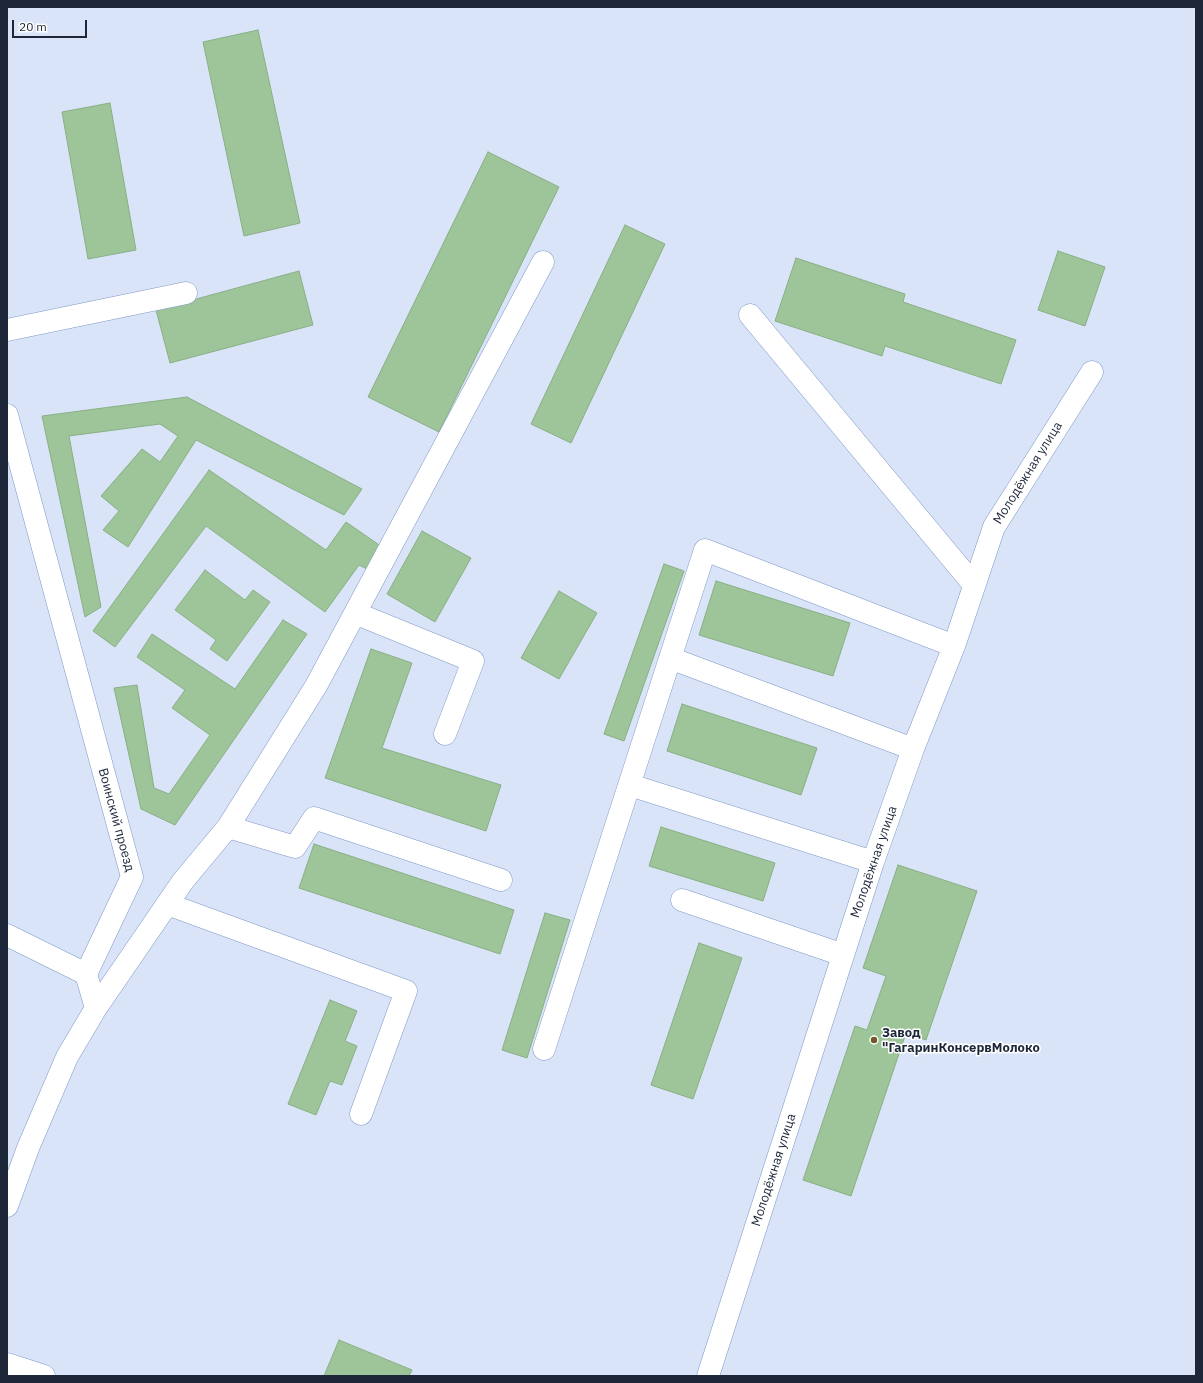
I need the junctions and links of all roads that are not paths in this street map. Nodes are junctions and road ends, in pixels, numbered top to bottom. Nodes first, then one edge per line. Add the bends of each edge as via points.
1 (543, 262) dead end
2 (186, 293) dead end
3 (750, 315) dead end
4 (7, 330) edge
5 (1092, 372) dead end
6 (7, 415) edge
7 (974, 584) junction
8 (355, 613) junction
9 (954, 646) junction
10 (670, 658) junction
11 (445, 734) dead end
12 (913, 749) junction
13 (630, 785) junction
14 (228, 827) junction
15 (873, 862) junction
16 (501, 880) dead end
17 (682, 900) dead end
18 (167, 904) junction
19 (7, 935) edge
20 (843, 955) junction
21 (86, 974) junction
22 (96, 1008) junction
23 (544, 1049) dead end
24 (361, 1114) dead end
25 (7, 1206) edge
26 (7, 1364) edge
27 (44, 1376) edge
28 (708, 1376) edge

1 - 8 street
2 - 4 street
3 - 7 street
5 - 7 street, Молодёжная улица via 994,527
6 - 21 street, Воинский проезд via 132,877
7 - 9 street, Молодёжная улица
8 - 11 street via 474,661
8 - 14 street via 316,686
9 - 10 street via 705,550
9 - 12 street, Молодёжная улица
10 - 12 street
10 - 13 street
12 - 15 street, Молодёжная улица
13 - 15 street
13 - 23 street
14 - 16 street via 296,847 314,818
14 - 18 street
15 - 20 street, Молодёжная улица
17 - 20 street
18 - 22 street
18 - 24 street via 406,991
19 - 21 street
20 - 28 street, Молодёжная улица
21 - 22 street
22 - 25 street via 67,1057 28,1148
26 - 27 street

